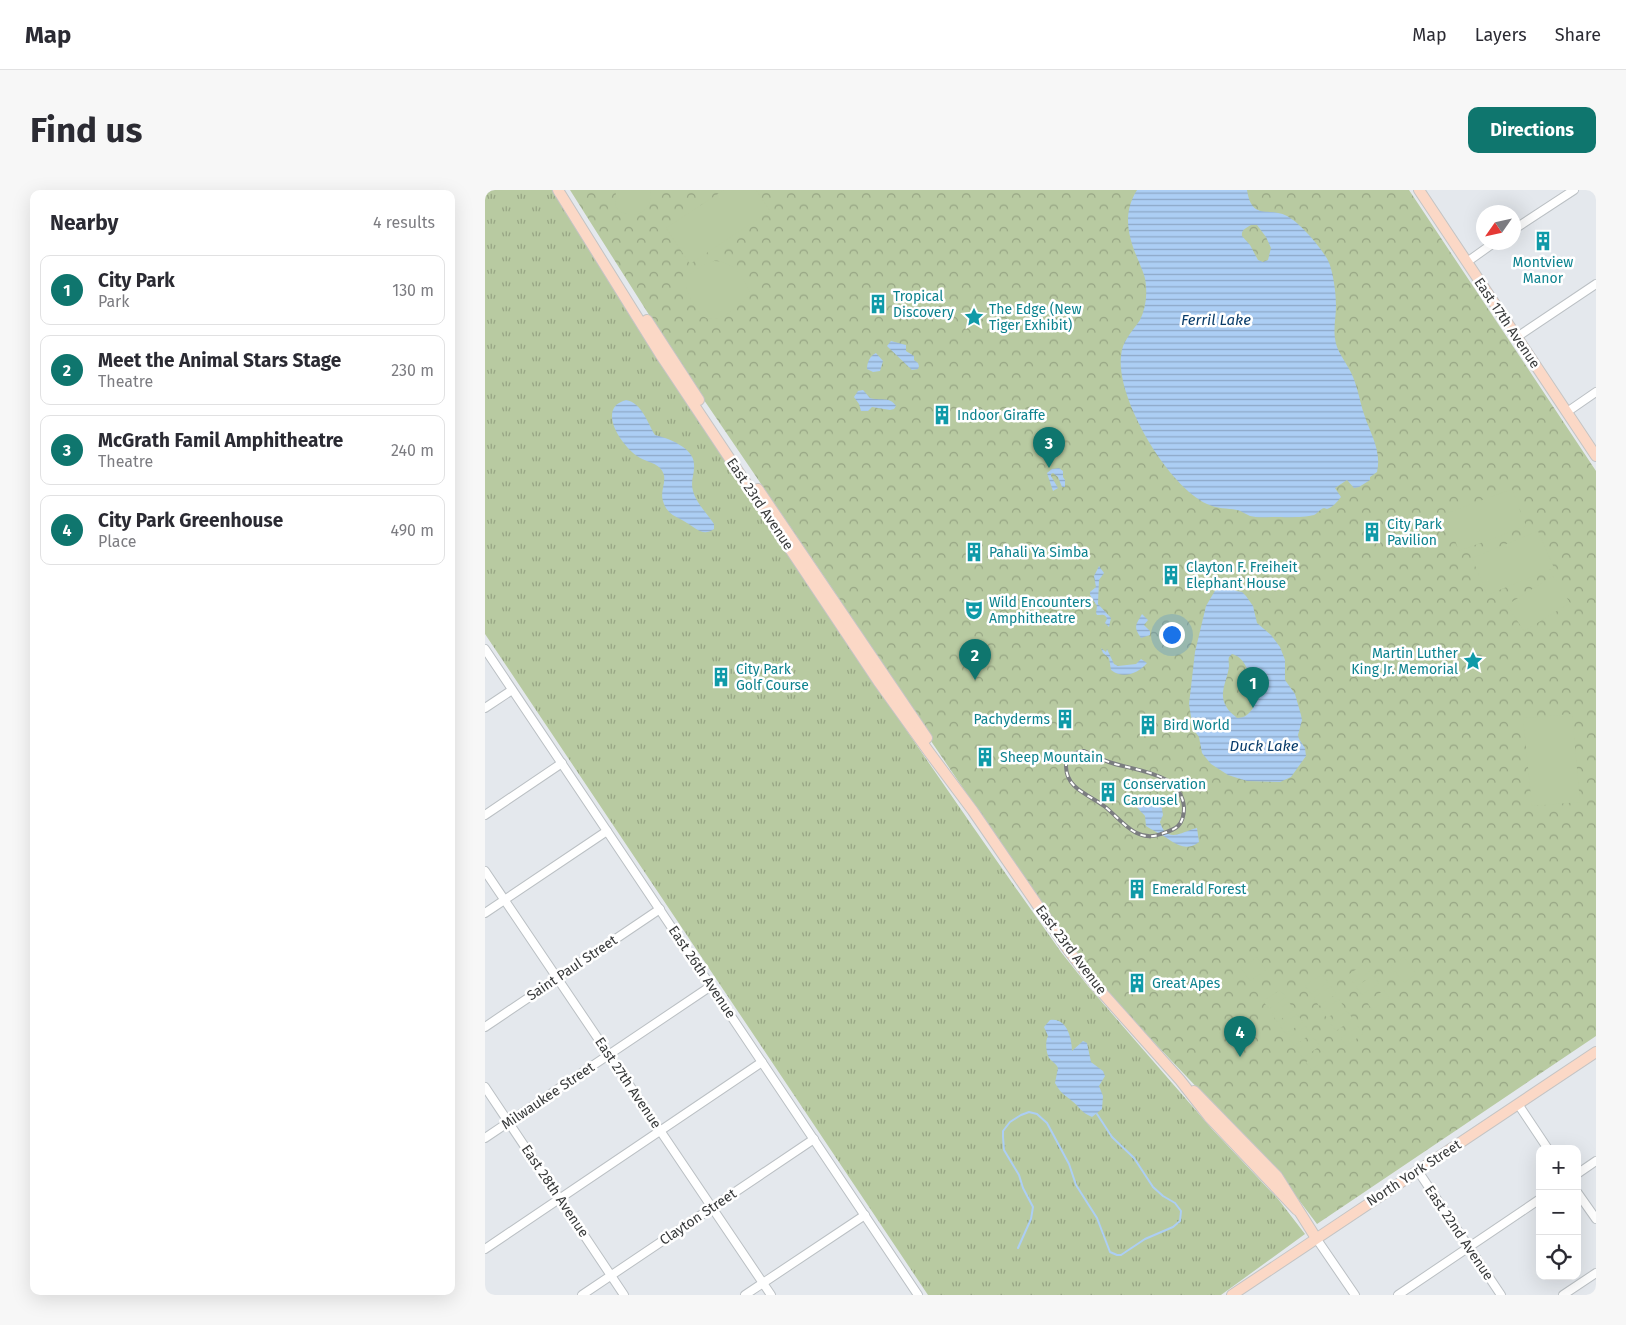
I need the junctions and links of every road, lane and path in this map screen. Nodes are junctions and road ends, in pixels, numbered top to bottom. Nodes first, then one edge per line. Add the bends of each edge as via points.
1 (558, 190) edge
2 (566, 190) edge
3 (1419, 190) edge
4 (1574, 190) edge
5 (1521, 225) edge
6 (1484, 250) edge
7 (1467, 262) junction
8 (606, 268) junction
9 (1596, 284) edge
10 (635, 302) junction
11 (1517, 337) junction
12 (1596, 392) edge
13 (1567, 412) junction
14 (1596, 456) edge
15 (485, 649) edge
16 (513, 690) junction
17 (485, 708) edge
18 (562, 763) junction
19 (973, 811) junction
20 (485, 815) edge
21 (607, 831) junction
22 (485, 871) edge
23 (505, 900) junction
24 (660, 909) junction
25 (485, 913) edge
26 (558, 978) junction
27 (711, 986) junction
28 (485, 1027) edge
29 (1596, 1052) edge
30 (609, 1055) junction
31 (762, 1062) junction
32 (485, 1088) edge
33 (1518, 1104) junction
34 (509, 1123) junction
35 (661, 1130) junction
36 (485, 1138) edge
37 (814, 1140) junction
38 (1546, 1145) edge
39 (1596, 1161) edge
40 (1418, 1171) junction
41 (1581, 1171) edge
42 (560, 1198) junction
43 (1581, 1198) edge
44 (1536, 1203) edge
45 (713, 1207) junction
46 (865, 1215) junction
47 (1596, 1219) edge
48 (1316, 1238) junction
49 (1469, 1248) junction
50 (485, 1249) edge
51 (1596, 1273) edge
52 (611, 1276) junction
53 (763, 1283) junction
54 (1572, 1292) edge
55 (914, 1294) edge
56 (582, 1295) edge
57 (624, 1295) edge
58 (745, 1295) edge
59 (771, 1295) edge
60 (1232, 1295) edge
61 (1355, 1295) edge
62 (1398, 1295) edge
63 (1501, 1295) edge
64 (1563, 1295) edge

1 - 8 main road, East 23rd Avenue
2 - 10 main road, East 23rd Avenue
3 - 7 main road, East 17th Avenue
4 - 5 street
6 - 7 street
7 - 11 main road, East 17th Avenue
8 - 10 main road via 630,300
8 - 19 main road, East 23rd Avenue via 662,358 879,681
9 - 11 street
10 - 19 main road, East 23rd Avenue
11 - 13 main road, East 17th Avenue
12 - 13 street
13 - 14 main road, East 17th Avenue
15 - 16 street, East 26th Avenue
16 - 17 street
16 - 18 street, East 26th Avenue
18 - 20 street
18 - 21 street, East 26th Avenue
19 - 48 main road, East 23rd Avenue via 1078,963 1215,1124 1297,1210
21 - 23 street
21 - 24 street, East 26th Avenue
22 - 23 street, East 27th Avenue
23 - 25 street
23 - 26 street, East 27th Avenue
24 - 26 street, Saint Paul Street
24 - 27 street, East 26th Avenue
26 - 28 street, Saint Paul Street
26 - 30 street, East 27th Avenue
27 - 30 street, Milwaukee Street
27 - 31 street, East 26th Avenue
29 - 33 main road, North York Street
30 - 34 street, Milwaukee Street
30 - 35 street, East 27th Avenue
31 - 35 street
31 - 37 street, East 26th Avenue
32 - 34 street, East 28th Avenue
33 - 38 street
33 - 40 main road, North York Street
34 - 36 street, Milwaukee Street
34 - 42 street, East 28th Avenue
35 - 42 street
35 - 45 street, East 27th Avenue
37 - 45 street, Clayton Street
37 - 46 street, East 26th Avenue
39 - 41 street
40 - 48 main road, North York Street
40 - 49 street, East 22nd Avenue
42 - 50 street
42 - 52 street, East 28th Avenue
43 - 47 street
44 - 49 street
45 - 52 street, Clayton Street
45 - 53 street, East 27th Avenue
46 - 53 street
46 - 55 street, East 26th Avenue
48 - 60 main road, North York Street
48 - 61 street, East 23rd Avenue
49 - 62 street
49 - 63 street, East 22nd Avenue
51 - 54 street
52 - 56 street, Clayton Street
52 - 57 street, East 28th Avenue
53 - 58 street
53 - 59 street, East 27th Avenue
54 - 64 street

